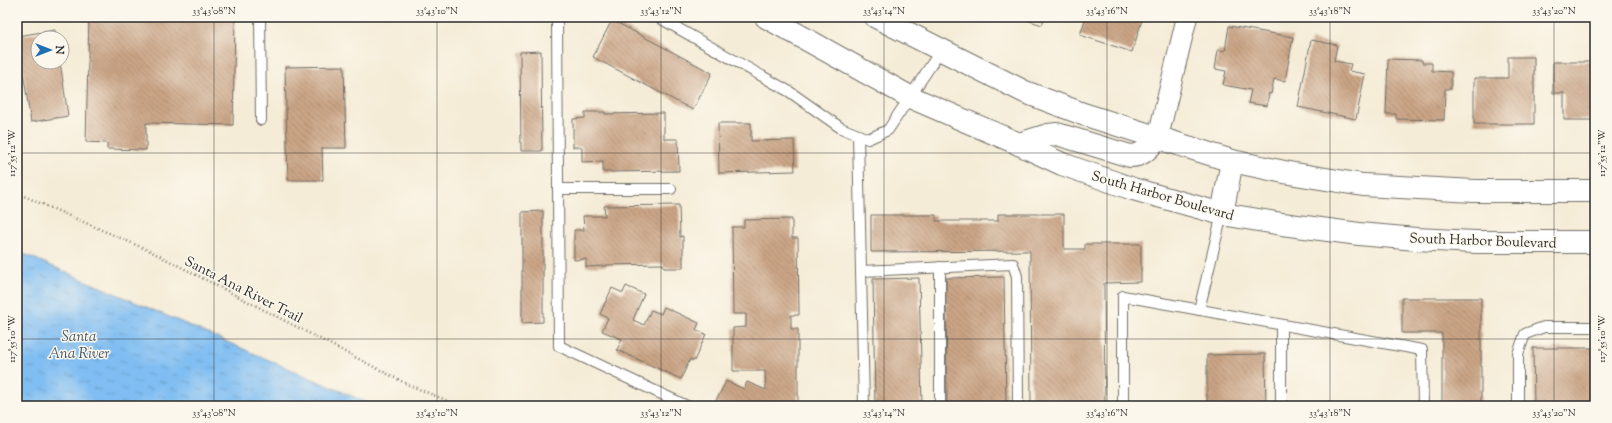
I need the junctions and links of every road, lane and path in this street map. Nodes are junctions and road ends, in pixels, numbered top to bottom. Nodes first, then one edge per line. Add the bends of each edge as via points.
1 (260, 17) edge
2 (557, 17) edge
3 (658, 17) edge
4 (766, 17) edge
5 (876, 17) edge
6 (1187, 17) edge
7 (941, 50) junction
8 (910, 97) junction
9 (261, 120) dead end
10 (858, 135) junction
11 (1158, 137) junction
12 (1019, 144) junction
13 (1232, 161) junction
14 (558, 189) junction
15 (671, 189) dead end
16 (1595, 191) edge
17 (17, 193) edge
18 (1222, 214) junction
19 (1595, 242) edge
20 (940, 267) junction
21 (862, 271) junction
22 (1199, 310) junction
23 (1281, 325) junction
24 (1595, 327) edge
25 (460, 406) edge
26 (687, 406) edge
27 (864, 406) edge
28 (940, 406) edge
29 (1018, 406) edge
30 (1122, 406) edge
31 (1282, 406) edge
32 (1423, 406) edge
33 (1518, 406) edge

1 - 9 lane
2 - 14 lane
3 - 10 lane via 790,92 842,128
4 - 8 main road, South Harbor Boulevard
5 - 7 main road
6 - 11 street
7 - 8 lane
7 - 11 main road via 1025,92 1083,114
8 - 10 lane via 888,130 868,139
8 - 12 main road, South Harbor Boulevard
10 - 21 lane
11 - 12 main road via 1137,156 1057,134
11 - 13 main road
12 - 18 main road, South Harbor Boulevard via 1062,164 1133,189
13 - 16 main road via 1363,184 1474,191
13 - 18 main road
14 - 15 lane
14 - 26 lane via 559,346
17 - 25 path, Santa Ana River Trail via 150,251 409,385
18 - 19 main road, South Harbor Boulevard via 1359,234 1416,239 1475,242
18 - 22 lane
20 - 21 lane
20 - 28 lane
20 - 29 lane via 1013,264 1018,276
21 - 27 lane
22 - 23 lane
22 - 30 lane via 1123,296
23 - 31 lane
23 - 32 lane via 1422,350
24 - 33 lane via 1544,327 1525,334 1518,354

